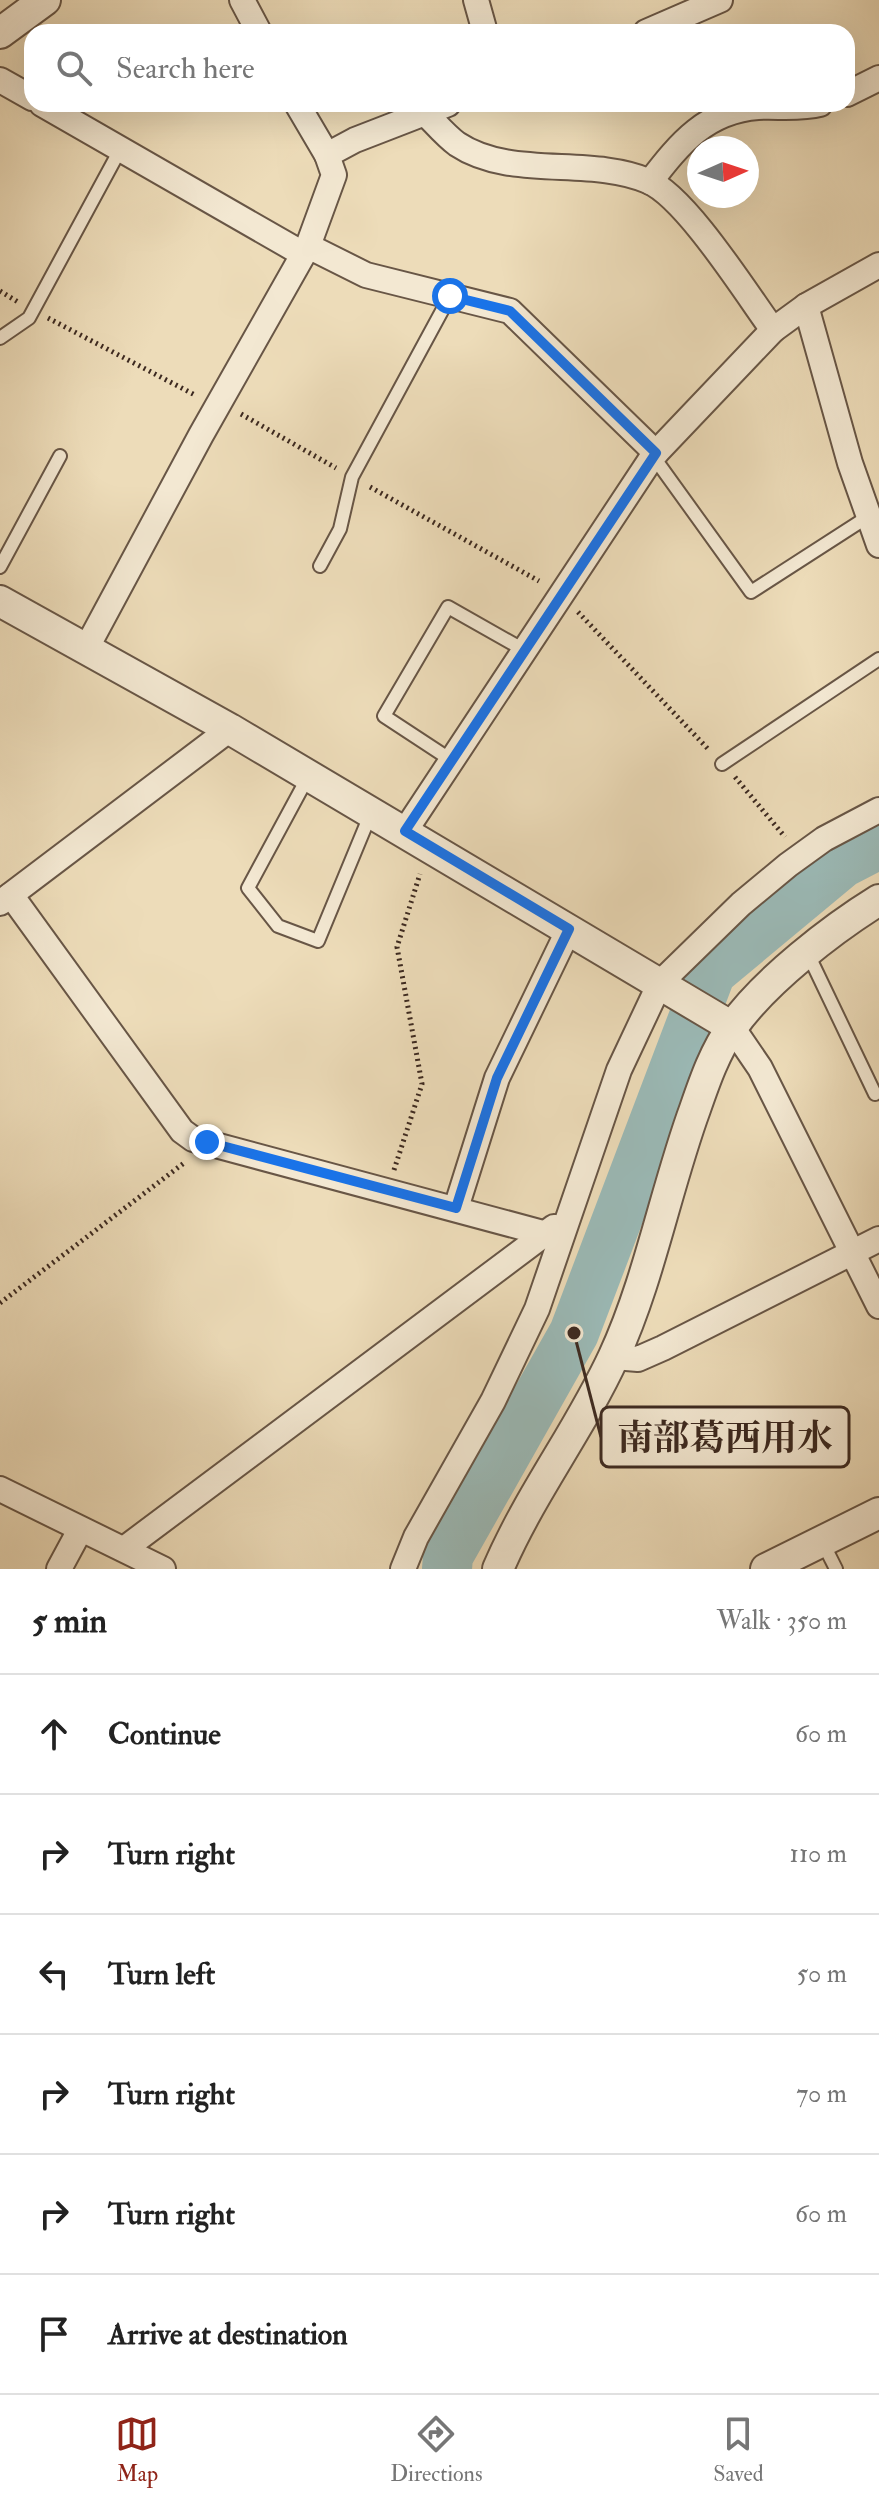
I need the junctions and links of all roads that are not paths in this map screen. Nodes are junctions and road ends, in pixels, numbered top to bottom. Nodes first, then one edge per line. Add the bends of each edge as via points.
1 (45, 0) edge
2 (242, 0) edge
3 (476, 0) edge
4 (720, 0) edge
5 (255, 24) edge
6 (483, 24) edge
7 (664, 24) edge
8 (0, 33) edge
9 (879, 78) edge
10 (0, 80) edge
11 (855, 90) edge
12 (24, 94) edge
13 (56, 112) edge
14 (302, 112) edge
15 (429, 112) edge
16 (439, 112) edge
17 (739, 112) edge
18 (121, 148) junction
19 (327, 155) junction
20 (650, 182) junction
21 (306, 250) junction
22 (879, 265) edge
23 (450, 296) junction
24 (806, 306) junction
25 (773, 330) junction
26 (0, 338) edge
27 (655, 455) junction
28 (60, 456) dead end
29 (869, 516) junction
30 (879, 545) edge
31 (320, 566) dead end
32 (0, 567) edge
33 (0, 601) edge
34 (86, 649) junction
35 (524, 650) junction
36 (879, 659) edge
37 (230, 729) junction
38 (451, 760) junction
39 (722, 764) dead end
40 (309, 775) junction
41 (879, 810) edge
42 (371, 812) junction
43 (405, 831) junction
44 (6, 899) edge
45 (879, 900) edge
46 (569, 929) junction
47 (808, 954) junction
48 (666, 985) junction
49 (725, 1022) junction
50 (875, 1094) dead end
51 (456, 1208) junction
52 (554, 1227) junction
53 (879, 1239) edge
54 (853, 1252) junction
55 (879, 1306) edge
56 (614, 1357) junction
57 (0, 1489) edge
58 (879, 1513) edge
59 (80, 1530) junction
60 (822, 1541) junction
61 (124, 1549) junction
62 (59, 1569) edge
63 (163, 1569) edge
64 (403, 1569) edge
65 (498, 1569) edge
66 (766, 1569) edge
67 (836, 1569) edge

1 - 8 street
2 - 5 street
3 - 6 street
4 - 7 street
9 - 11 street
10 - 12 street
13 - 18 street
14 - 19 street
15 - 19 street
16 - 20 street via 457,144 484,155 541,167 610,169
17 - 20 street via 704,122 683,139
18 - 21 street
18 - 26 lane via 29,318
19 - 21 street via 334,175
20 - 25 street via 684,211
21 - 23 street via 366,275
21 - 34 street
22 - 24 street
23 - 27 street via 510,311
23 - 31 lane via 352,477 340,529
24 - 25 street
24 - 29 street
25 - 27 street
27 - 29 lane via 751,592
27 - 35 street
28 - 32 lane
29 - 30 street
33 - 34 street
34 - 37 street
35 - 38 street
35 - 38 lane via 448,607 384,716
36 - 39 lane
37 - 40 street
37 - 44 street
38 - 43 street
40 - 42 street
40 - 42 lane via 248,888 278,926 318,941
41 - 48 street via 788,865 741,904
42 - 43 street
43 - 46 street
44 - 51 street via 182,1131
45 - 47 street via 839,925
46 - 48 street
46 - 51 street via 497,1078
47 - 49 street
47 - 50 lane
48 - 49 street
48 - 52 street via 619,1070
49 - 54 street via 760,1068
49 - 56 street
51 - 52 street
52 - 61 street
52 - 64 street via 537,1309
53 - 54 street
54 - 55 street
54 - 56 street via 638,1359
56 - 65 street via 534,1494
57 - 59 street
58 - 60 street
59 - 61 street
59 - 62 street
60 - 66 street
60 - 67 lane
61 - 63 street

